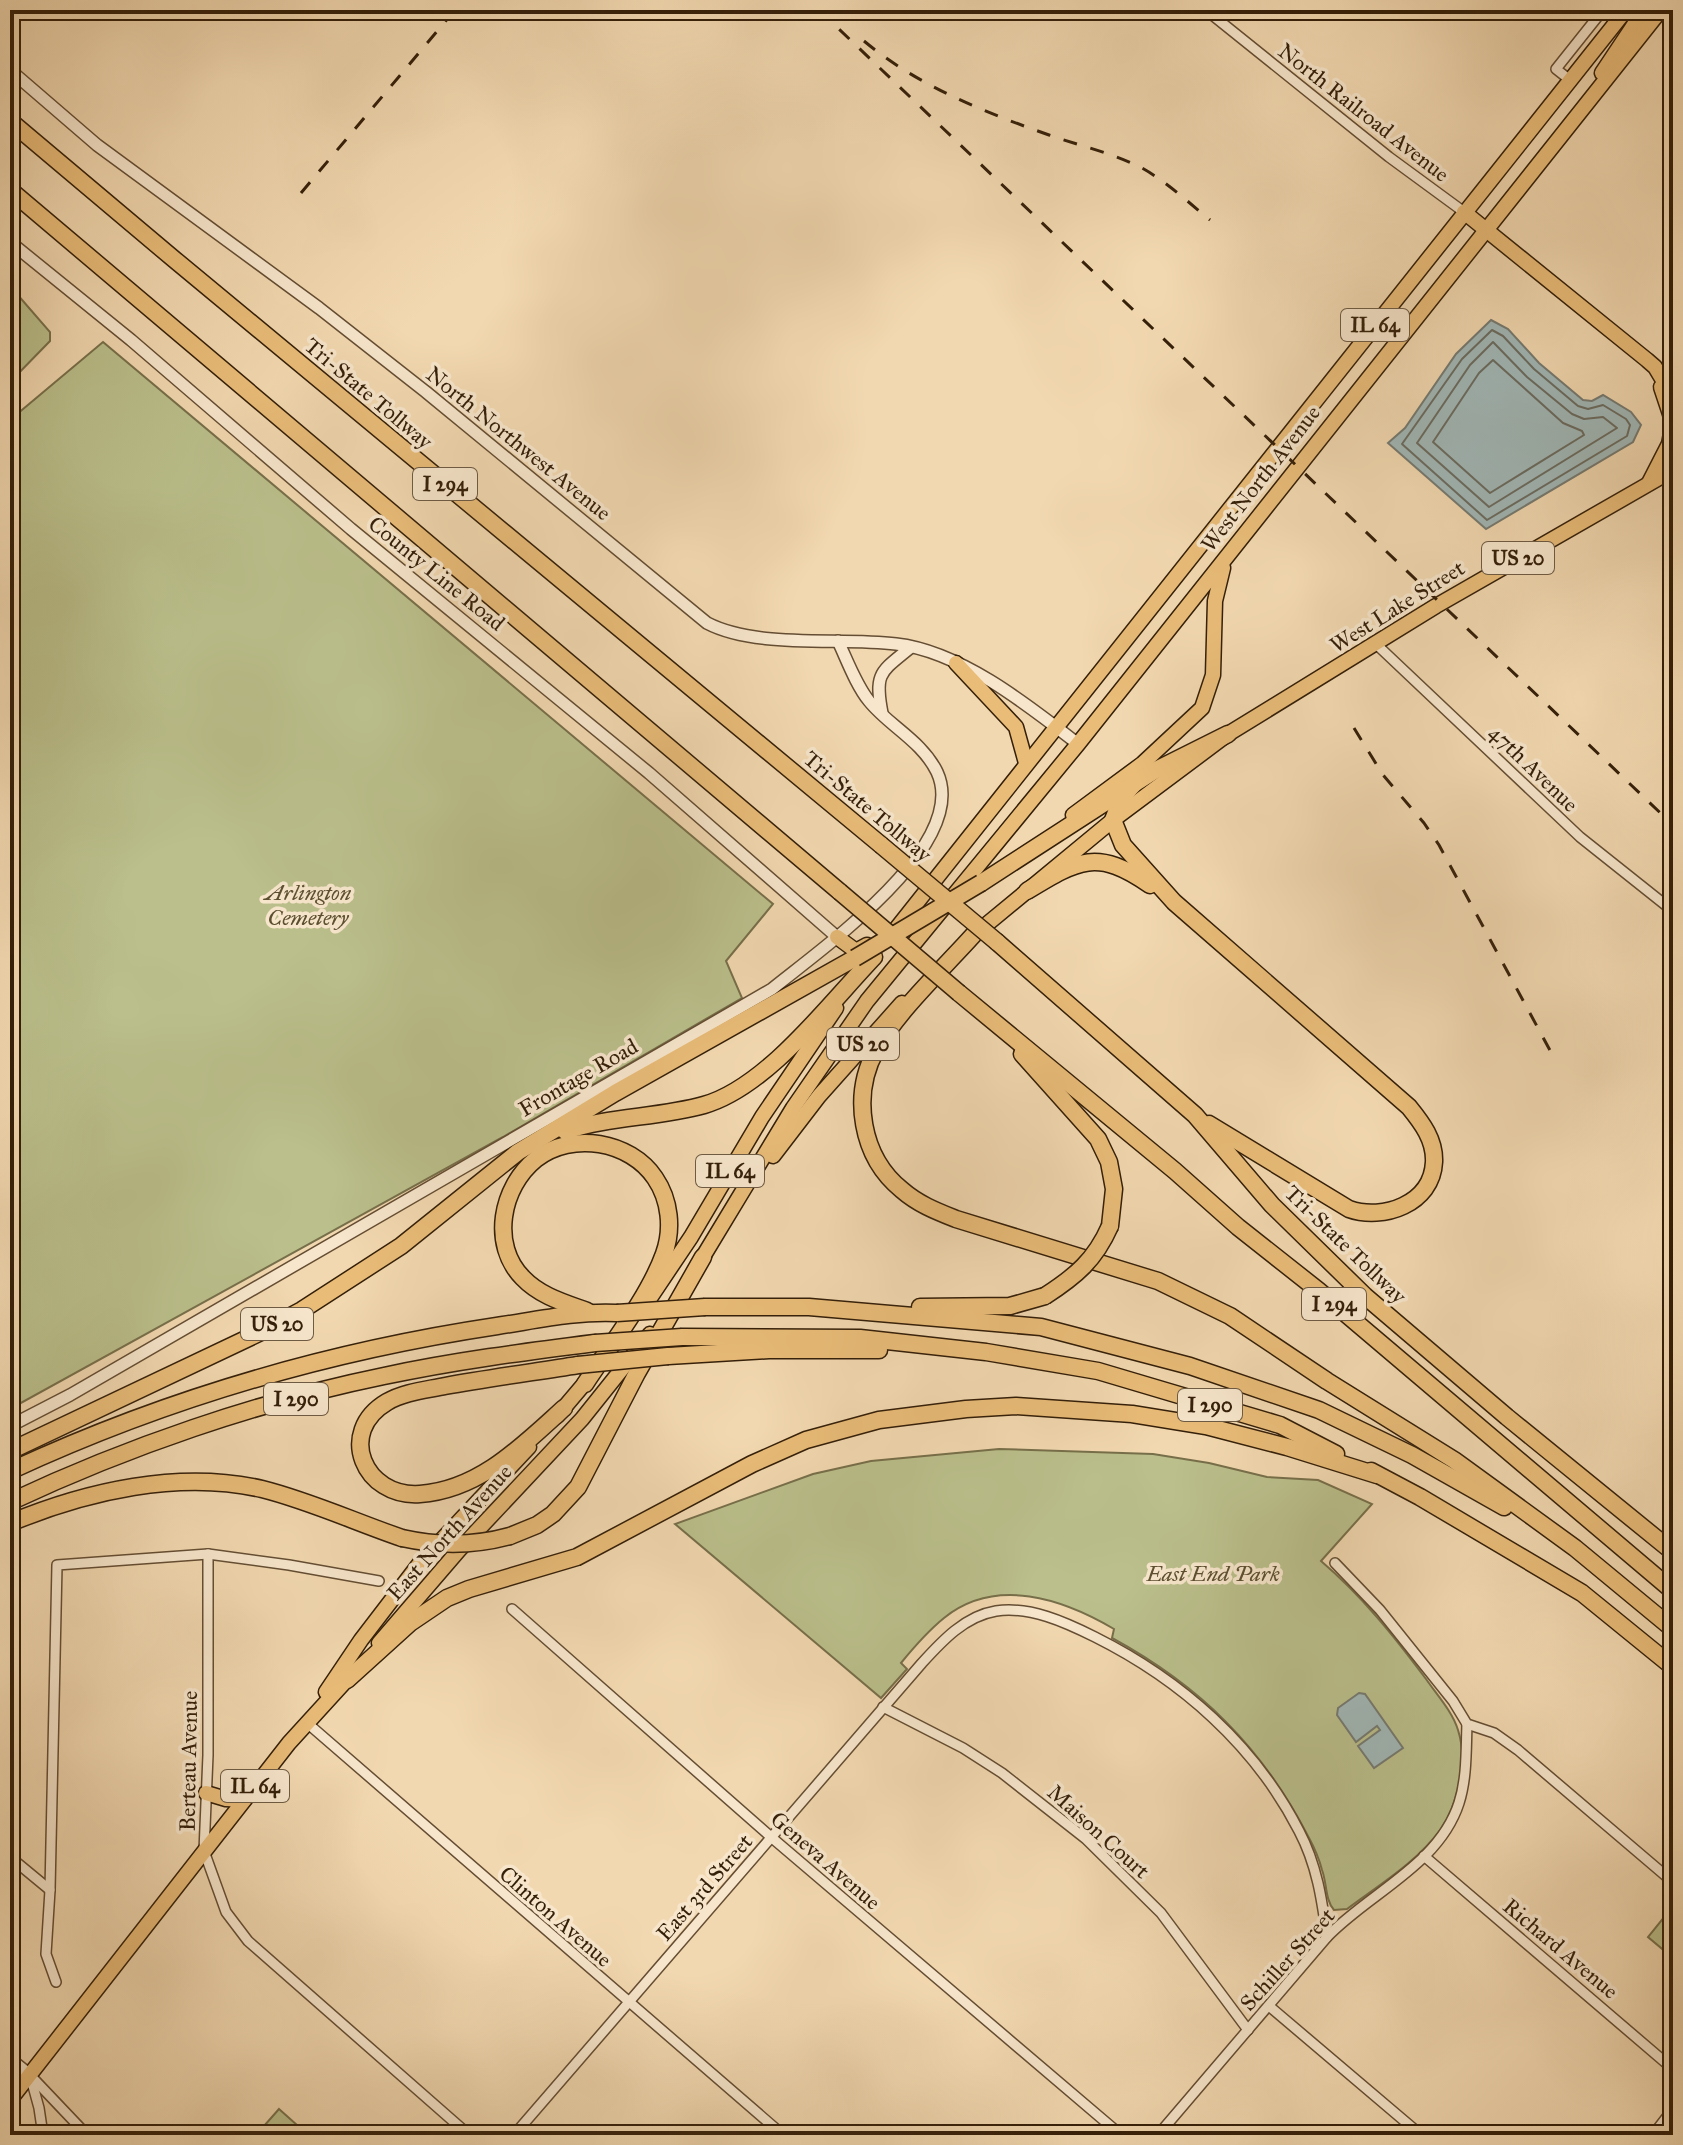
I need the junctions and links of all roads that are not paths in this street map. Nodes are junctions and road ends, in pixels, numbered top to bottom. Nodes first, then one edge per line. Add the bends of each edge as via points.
1 (1206, 10) edge
2 (1603, 10) edge
3 (1626, 10) edge
4 (1644, 10) edge
5 (1661, 10) edge
6 (10, 70) edge
7 (1570, 80) junction
8 (10, 121) edge
9 (1570, 124) junction
10 (10, 190) edge
11 (1464, 212) junction
12 (1486, 230) junction
13 (10, 242) edge
14 (1655, 367) junction
15 (1673, 397) edge
16 (1673, 470) edge
17 (1649, 483) junction
18 (1228, 554) junction
19 (838, 641) junction
20 (1376, 644) junction
21 (911, 647) junction
22 (956, 663) junction
23 (883, 713) junction
24 (1055, 726) junction
25 (1228, 734) junction
26 (1078, 744) junction
27 (1026, 763) junction
28 (1135, 783) junction
29 (1113, 820) junction
30 (978, 881) junction
31 (1027, 891) junction
32 (1174, 902) junction
33 (1673, 911) edge
34 (976, 932) junction
35 (837, 937) junction
36 (866, 953) junction
37 (890, 972) joint
38 (993, 1020) junction
39 (1195, 1115) junction
40 (518, 1152) junction
41 (722, 1227) junction
42 (703, 1257) junction
43 (809, 1307) junction
44 (589, 1312) junction
45 (986, 1352) junction
46 (585, 1384) junction
47 (564, 1408) junction
48 (10, 1426) edge
49 (10, 1451) edge
50 (10, 1471) edge
51 (1377, 1475) junction
52 (10, 1502) edge
53 (10, 1523) edge
54 (1575, 1548) junction
55 (1673, 1552) edge
56 (208, 1554) junction
57 (1335, 1563) dead end
58 (379, 1581) dead end
59 (1673, 1591) edge
60 (512, 1609) dead end
61 (1673, 1629) edge
62 (1673, 1667) edge
63 (347, 1680) junction
64 (883, 1707) junction
65 (306, 1722) junction
66 (1467, 1724) junction
67 (206, 1793) junction
68 (244, 1800) junction
69 (771, 1837) junction
70 (204, 1851) junction
71 (1424, 1856) junction
72 (10, 1857) edge
73 (1673, 1882) edge
74 (50, 1890) junction
75 (1327, 1937) junction
76 (56, 1982) dead end
77 (628, 2002) junction
78 (1269, 2006) junction
79 (1248, 2030) junction
80 (10, 2059) edge
81 (1673, 2069) edge
82 (30, 2075) junction
83 (10, 2100) edge
84 (1673, 2109) edge
85 (43, 2135) edge
86 (87, 2135) edge
87 (469, 2135) edge
88 (514, 2135) edge
89 (783, 2135) edge
90 (1121, 2135) edge
91 (1158, 2135) edge
92 (1421, 2135) edge
93 (1653, 2135) edge

1 - 11 street, North Railroad Avenue
2 - 7 street via 1556,69
3 - 7 main road, West North Avenue / IL 64
4 - 9 main road
5 - 9 main road, West North Avenue / IL 64
6 - 19 street, North Northwest Avenue via 97,145 402,373 707,623 733,633
7 - 11 main road, West North Avenue / IL 64
8 - 39 highway, Tri-State Tollway / I 294, bridge via 997,942
9 - 12 main road, West North Avenue / IL 64
10 - 38 highway, I 294, bridge
11 - 12 main road
11 - 24 main road, West North Avenue / IL 64
12 - 14 main road
12 - 18 main road, West North Avenue / IL 64
13 - 35 street, County Line Road via 649,773
14 - 15 main road
14 - 17 main road via 1673,423 1669,444
16 - 17 main road, West Lake Street / US 20
17 - 20 main road, West Lake Street / US 20
18 - 26 main road, West North Avenue / IL 64
18 - 30 main road via 1218,579 1213,675 1202,708 1142,764
19 - 21 street, North Northwest Avenue
19 - 23 street, Frontage Road via 869,701
20 - 25 main road, West Lake Street / US 20
20 - 33 street, 47th Avenue via 1580,837
21 - 22 street, North Northwest Avenue
21 - 23 street via 884,670 877,687
22 - 24 street, North Northwest Avenue via 1004,688
22 - 27 main road via 1016,727
23 - 35 street, Frontage Road via 923,751 937,773 942,801 932,836 898,879
24 - 26 street, North Northwest Avenue
24 - 27 main road, West North Avenue / IL 64
25 - 28 highway, US 20
25 - 29 main road, US 20
26 - 37 main road, West North Avenue / IL 64
27 - 36 main road, West North Avenue / IL 64
28 - 29 highway via 1122,797
28 - 30 highway, US 20
29 - 31 main road, US 20
29 - 32 highway via 1123,845
30 - 36 highway, US 20, bridge
31 - 32 highway via 1092,860 1122,869
31 - 34 main road, US 20
32 - 39 highway via 1409,1107 1426,1128 1435,1164 1430,1179 1408,1204 1393,1212 1365,1215
34 - 41 main road, US 20 via 862,1045
34 - 54 highway via 888,1032 868,1068 862,1107 868,1143 880,1168 900,1189 956,1219 1193,1296 1454,1460
35 - 36 main road
35 - 48 street, Frontage Road via 772,989
36 - 40 highway, US 20
36 - 40 highway via 780,1055 737,1091 700,1106 586,1124
36 - 46 main road, East North Avenue / IL 64 via 663,1280
37 - 41 main road, East North Avenue / IL 64 via 828,1053
38 - 43 highway, bridge via 1098,1139 1114,1189 1102,1246 1077,1275 1045,1296 1010,1306
38 - 59 highway, I 294
39 - 55 highway, Tri-State Tollway / I 294 via 1272,1205 1365,1296
40 - 49 highway, US 20 via 401,1246 302,1310
41 - 42 main road, East North Avenue / US 20
42 - 53 highway, US 20, bridge via 578,1487 553,1514 510,1536 445,1544 402,1538 261,1489 201,1482 99,1494
42 - 63 main road, East North Avenue / IL 64 via 615,1381
43 - 44 highway, I 290, bridge
43 - 54 highway, I 290 via 1041,1327 1190,1366 1319,1410 1412,1455
44 - 46 highway via 551,1298 523,1278 507,1252 503,1233 508,1199 525,1170 538,1157 573,1144 610,1146 638,1159 660,1186 669,1222 657,1270
44 - 50 highway, I 290 via 403,1342 270,1376 155,1413
45 - 47 highway, bridge via 799,1350 668,1356 453,1385 396,1397 372,1413 365,1424 362,1459 374,1479 393,1491 439,1491 496,1465
45 - 51 highway, I 290 via 1098,1371 1280,1425
45 - 52 highway, I 290, bridge via 860,1338 682,1337 595,1343 424,1368 223,1419
46 - 47 main road, East North Avenue / IL 64
47 - 65 main road, East North Avenue / IL 64 via 420,1563
51 - 62 highway, I 290 via 1582,1593
51 - 63 highway via 1206,1426 1132,1414 1016,1406 879,1420 806,1440 752,1464 577,1557 447,1598 410,1623
54 - 61 highway, I 290
56 - 58 street
56 - 67 street, Berteau Avenue
56 - 74 street via 57,1565
57 - 66 street via 1380,1610
60 - 69 street, Geneva Avenue
63 - 65 main road, East North Avenue / IL 64
64 - 69 street, East 3rd Street
64 - 75 street, East 3rd Street via 961,1626 988,1614 1016,1611 1081,1630 1164,1677 1236,1742 1288,1812 1316,1871
64 - 79 street, Maison Court via 1002,1773 1086,1839 1161,1913
65 - 68 main road, East North Avenue / IL 64
65 - 77 street, Clinton Avenue
66 - 71 street, Schiller Street via 1458,1806
66 - 73 street via 1512,1745
67 - 68 main road
67 - 70 street, Berteau Avenue
68 - 70 main road, East North Avenue / IL 64
69 - 77 street, East 3rd Street
69 - 90 street, Geneva Avenue
70 - 82 main road, East North Avenue / IL 64
70 - 87 street, Berteau Avenue via 226,1912 248,1941
71 - 75 street, Schiller Street
71 - 81 street, Richard Avenue
72 - 74 street
74 - 76 street via 46,1954
75 - 78 street, Schiller Street
77 - 88 street, East 3rd Street
77 - 89 street, Clinton Avenue
78 - 79 street, Schiller Street
78 - 92 street
79 - 91 street, Schiller Street
80 - 82 street
82 - 83 main road, East North Avenue / IL 64
82 - 85 street
82 - 86 street
84 - 93 street

